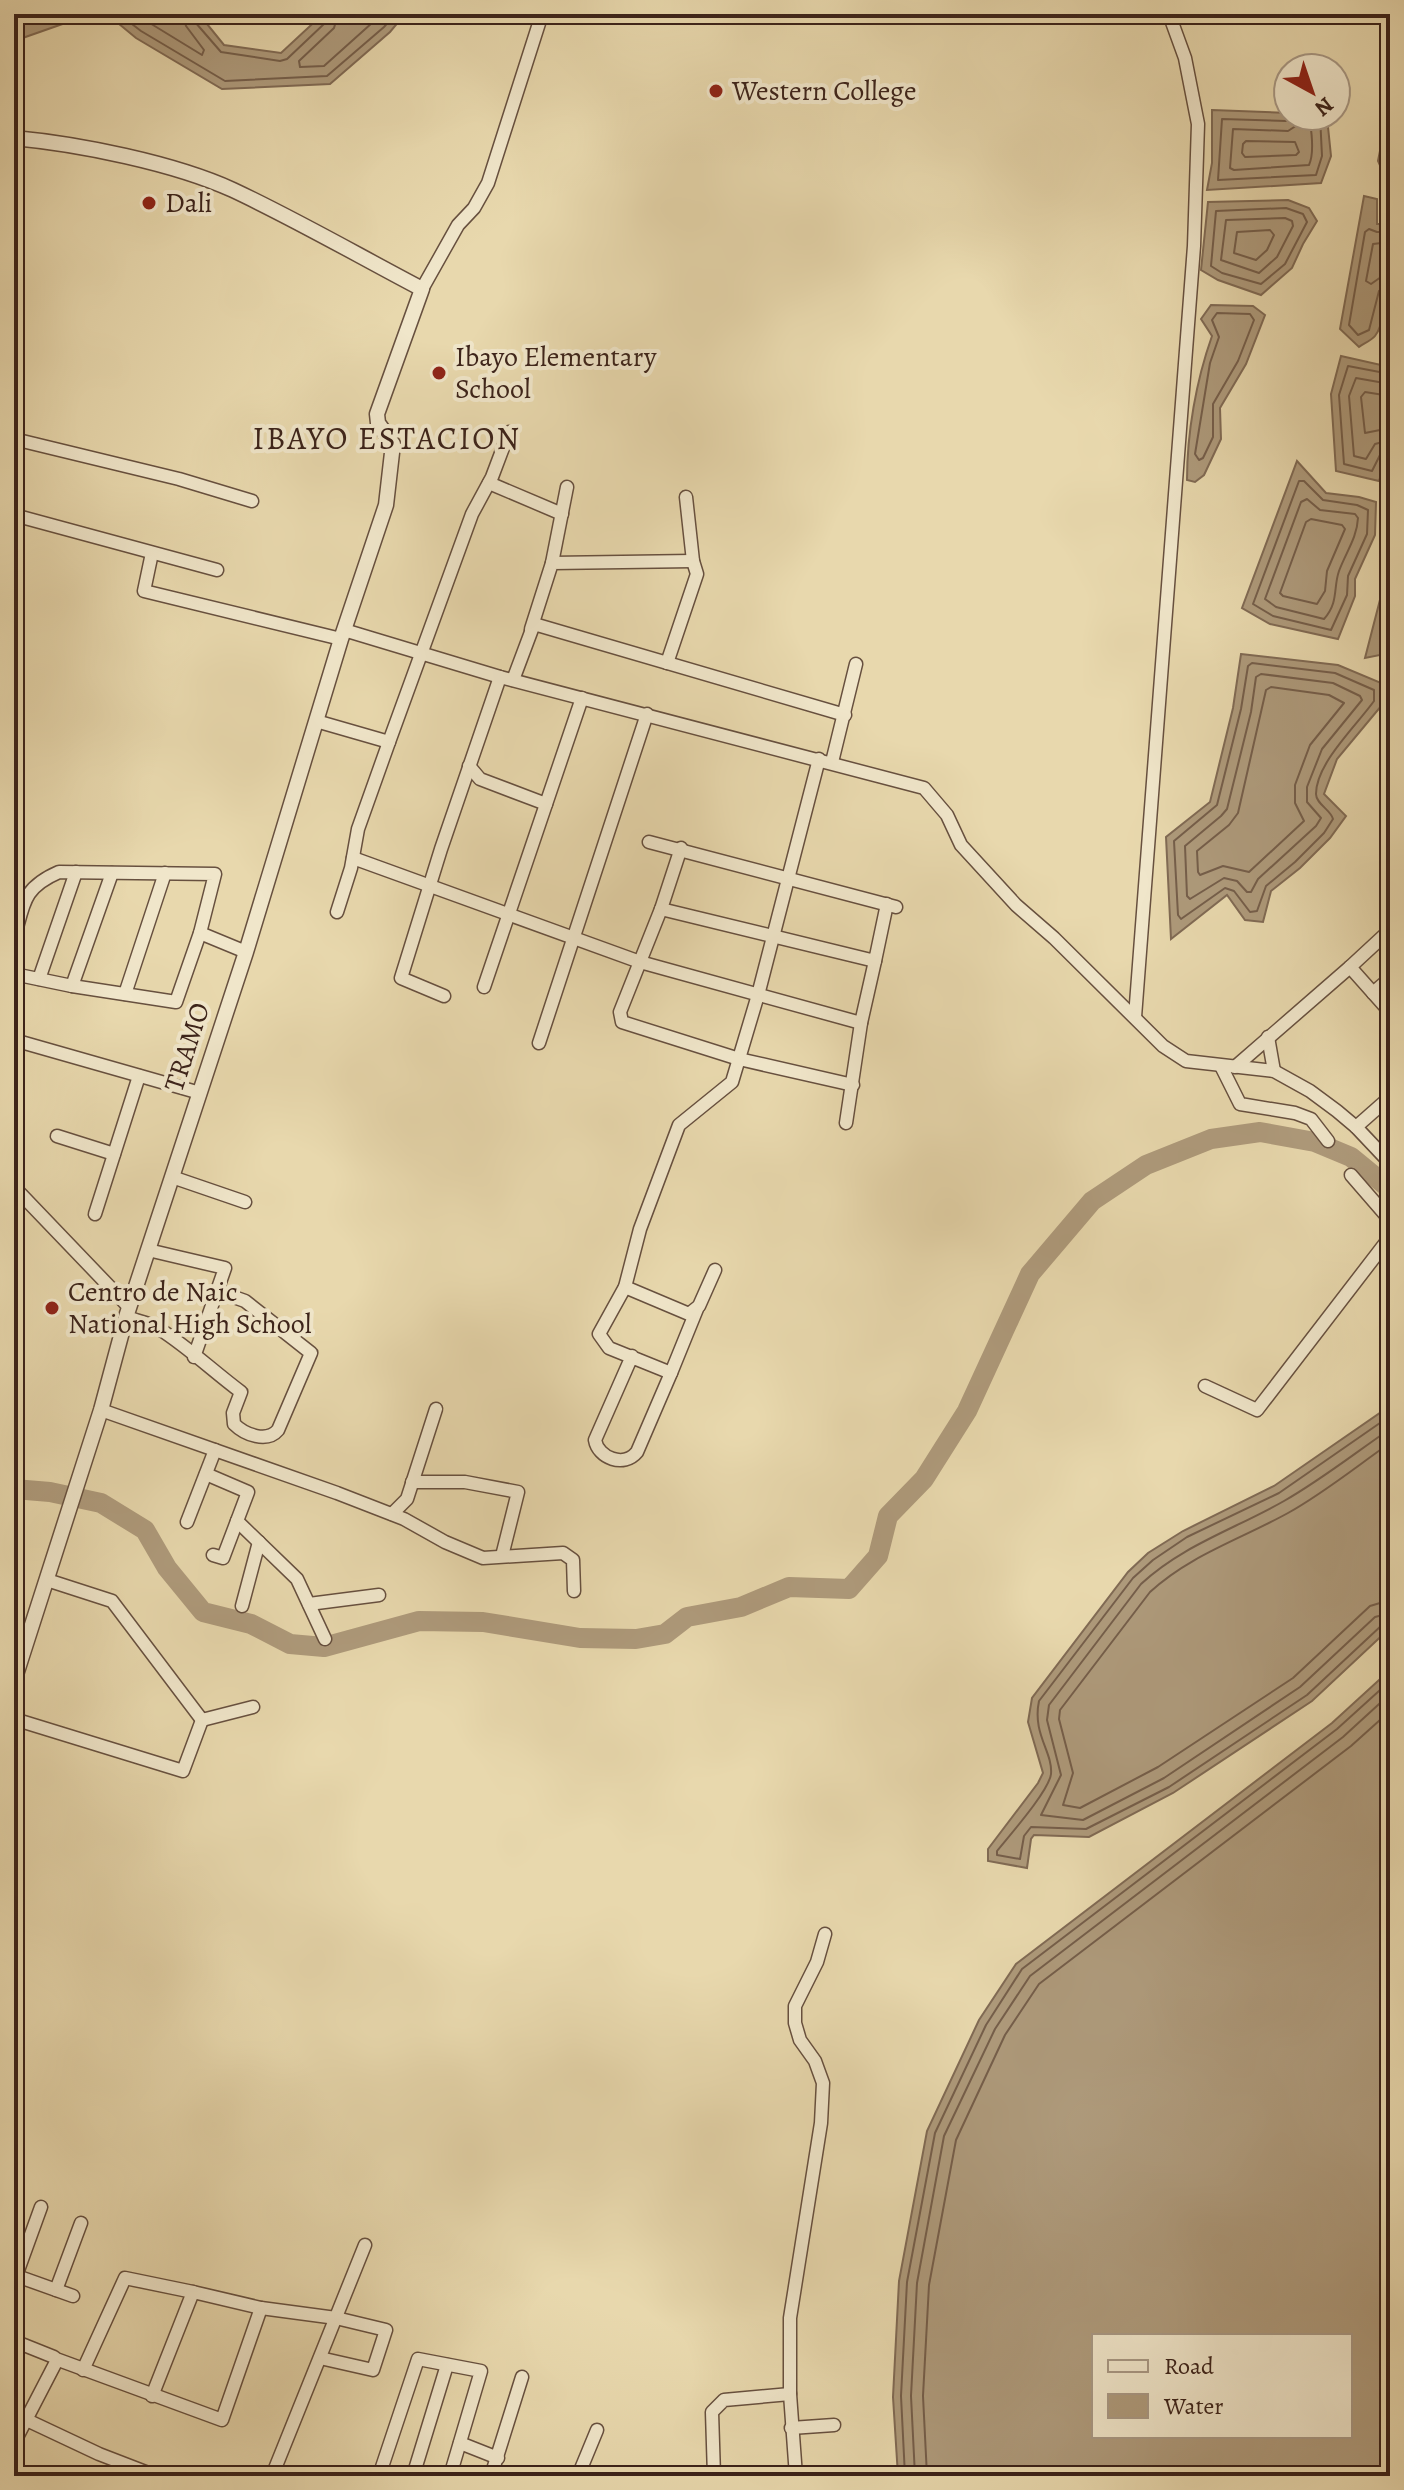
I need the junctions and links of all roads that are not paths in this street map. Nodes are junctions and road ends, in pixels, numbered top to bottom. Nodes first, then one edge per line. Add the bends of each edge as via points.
1 (542, 14) edge
2 (1169, 14) edge
3 (14, 138) edge
4 (422, 289) junction
5 (509, 432) dead end
6 (14, 439) edge
7 (489, 483) junction
8 (567, 487) dead end
9 (686, 497) dead end
10 (252, 501) dead end
11 (562, 514) junction
12 (14, 515) edge
13 (152, 553) junction
14 (693, 561) junction
15 (552, 563) junction
16 (217, 570) dead end
17 (531, 629) junction
18 (343, 635) junction
19 (423, 653) junction
20 (667, 663) junction
21 (856, 664) dead end
22 (507, 678) junction
23 (582, 698) junction
24 (647, 714) junction
25 (845, 715) junction
26 (316, 721) junction
27 (389, 742) junction
28 (825, 761) junction
29 (469, 766) junction
30 (546, 804) junction
31 (649, 842) dead end
32 (681, 848) junction
33 (353, 858) junction
34 (76, 872) junction
35 (112, 873) junction
36 (165, 873) junction
37 (788, 877) junction
38 (430, 886) junction
39 (661, 909) junction
40 (337, 912) dead end
41 (508, 915) junction
42 (1390, 930) edge
43 (200, 933) junction
44 (773, 937) junction
45 (573, 938) junction
46 (14, 939) edge
47 (246, 952) junction
48 (875, 961) junction
49 (640, 962) junction
50 (1350, 967) junction
51 (14, 974) edge
52 (1390, 978) edge
53 (39, 979) junction
54 (72, 986) junction
55 (484, 987) dead end
56 (1373, 993) junction
57 (125, 994) junction
58 (758, 995) junction
59 (444, 996) dead end
60 (1390, 1012) edge
61 (1135, 1017) junction
62 (861, 1023) junction
63 (1268, 1037) junction
64 (14, 1040) edge
65 (539, 1043) dead end
66 (739, 1059) junction
67 (1221, 1066) junction
68 (1235, 1067) junction
69 (1274, 1071) junction
70 (139, 1076) junction
71 (853, 1085) junction
72 (200, 1093) junction
73 (1390, 1097) edge
74 (846, 1123) dead end
75 (1356, 1127) junction
76 (57, 1136) dead end
77 (1328, 1141) dead end
78 (114, 1154) junction
79 (1390, 1163) edge
80 (1351, 1175) dead end
81 (172, 1177) junction
82 (14, 1187) edge
83 (245, 1202) dead end
84 (95, 1214) dead end
85 (1390, 1220) edge
86 (1390, 1237) edge
87 (148, 1250) junction
88 (715, 1270) dead end
89 (625, 1287) junction
90 (217, 1291) junction
91 (699, 1306) junction
92 (128, 1312) junction
93 (632, 1356) junction
94 (194, 1357) junction
95 (671, 1373) junction
96 (1205, 1386) dead end
97 (436, 1409) dead end
98 (101, 1410) junction
99 (215, 1450) junction
100 (206, 1474) junction
101 (412, 1482) junction
102 (392, 1514) junction
103 (237, 1521) junction
104 (187, 1522) dead end
105 (259, 1542) junction
106 (213, 1555) dead end
107 (502, 1556) junction
108 (47, 1580) junction
109 (574, 1591) dead end
110 (379, 1595) dead end
111 (309, 1604) junction
112 (242, 1606) dead end
113 (325, 1639) dead end
114 (14, 1681) edge
115 (253, 1707) dead end
116 (14, 1719) edge
117 (202, 1720) junction
118 (825, 1934) dead end
119 (41, 2207) dead end
120 (81, 2223) dead end
121 (365, 2245) dead end
122 (15, 2275) edge
123 (56, 2290) junction
124 (193, 2292) junction
125 (73, 2296) dead end
126 (261, 2308) junction
127 (336, 2318) junction
128 (14, 2341) edge
129 (320, 2358) junction
130 (56, 2359) junction
131 (447, 2365) junction
132 (83, 2370) junction
133 (522, 2377) dead end
134 (790, 2394) junction
135 (152, 2396) junction
136 (20, 2417) edge
137 (834, 2425) dead end
138 (791, 2428) junction
139 (597, 2430) dead end
140 (14, 2443) edge
141 (460, 2443) junction
142 (498, 2458) junction
143 (156, 2476) edge
144 (272, 2476) edge
145 (379, 2476) edge
146 (413, 2476) edge
147 (450, 2476) edge
148 (491, 2476) edge
149 (578, 2476) edge
150 (714, 2476) edge
151 (796, 2476) edge

1 - 4 street via 488,183
2 - 61 street via 1185,58 1198,124 1194,246
3 - 4 street via 170,168 231,189
4 - 18 street, TRAMO via 377,414 393,444 389,486
5 - 7 street
6 - 10 street
7 - 11 street
7 - 19 street via 472,514
8 - 11 street
9 - 14 street
11 - 15 street
12 - 13 street
13 - 16 street
13 - 18 street via 144,591
14 - 15 street
14 - 20 street via 697,574
15 - 17 street
17 - 20 street via 534,624
17 - 22 street
18 - 19 street
18 - 26 street, TRAMO
19 - 22 street
19 - 27 street
20 - 25 street
21 - 25 street
22 - 23 street
22 - 29 street
23 - 24 street
23 - 30 street
24 - 28 street
24 - 45 street
25 - 28 street
26 - 27 street
26 - 47 street, TRAMO
27 - 33 street
28 - 37 street
28 - 61 street via 924,788 947,815 961,845 1016,905
29 - 30 street via 480,779
29 - 38 street
30 - 41 street
31 - 32 street
32 - 37 street
32 - 39 street
33 - 38 street
33 - 40 street
34 - 35 street
34 - 46 street via 44,878 27,894
34 - 53 street
35 - 36 street
35 - 54 street
36 - 43 street via 215,874
36 - 57 street
37 - 44 street
37 - 48 street via 892,905
38 - 41 street
38 - 59 street via 401,978
39 - 44 street
39 - 49 street
41 - 45 street
41 - 55 street
42 - 50 street
43 - 47 street
43 - 57 street via 176,1002
44 - 48 street
44 - 58 street
45 - 49 street
45 - 65 street
47 - 72 street, TRAMO
48 - 62 street
49 - 58 street
49 - 66 street via 620,1012 622,1022
50 - 56 street
50 - 63 street
51 - 53 street
52 - 56 street
53 - 54 street
54 - 57 street
56 - 60 street
58 - 62 street
58 - 66 street
61 - 67 street via 1186,1061
62 - 71 street
63 - 68 street
63 - 69 street
64 - 70 street
66 - 71 street
66 - 89 street via 732,1082 679,1125 640,1229
67 - 68 street
67 - 77 street via 1240,1104 1311,1119
68 - 69 street
69 - 75 street
70 - 72 street
70 - 78 street
71 - 74 street
72 - 81 street, TRAMO
73 - 75 street
75 - 79 street
76 - 78 street
78 - 84 street
80 - 85 street
81 - 83 street
81 - 87 street, TRAMO
82 - 92 street
86 - 96 street via 1257,1410
87 - 90 street via 225,1268
87 - 92 street, TRAMO
88 - 91 street
89 - 91 street via 685,1314
89 - 93 street via 599,1334 605,1345
90 - 94 street
90 - 94 street via 245,1301 311,1353 275,1434 266,1438 236,1428 232,1420 241,1392
91 - 95 street
92 - 94 street via 160,1328
92 - 98 street, TRAMO
93 - 95 street
93 - 95 street via 595,1440 602,1455 623,1461 634,1457
97 - 101 street
98 - 99 street
98 - 108 street, TRAMO
99 - 100 street
99 - 102 street
100 - 103 street via 248,1492
100 - 104 street
101 - 102 street via 407,1499
101 - 107 street via 465,1482 518,1492
102 - 107 street via 483,1558
103 - 105 street
103 - 106 street via 223,1558
105 - 111 street via 297,1579
105 - 112 street
107 - 109 street via 563,1553 573,1560
108 - 114 street, TRAMO
108 - 117 street via 112,1601
110 - 111 street
111 - 113 street
115 - 117 street
116 - 117 street via 183,1771
118 - 134 street via 795,2006 800,2040 823,2083 790,2318
119 - 122 street
120 - 123 street
121 - 127 street
122 - 123 street
123 - 125 street
124 - 126 street
124 - 132 street via 125,2278
124 - 135 street
126 - 127 street
126 - 135 street via 222,2420
127 - 129 street
127 - 129 street via 386,2330 373,2370
128 - 130 street
129 - 144 street
130 - 132 street
130 - 136 street
131 - 141 street via 481,2371
131 - 145 street via 418,2359
131 - 146 street
132 - 135 street
133 - 142 street
134 - 138 street
134 - 150 street via 717,2405 712,2412
136 - 140 street
136 - 143 street
137 - 138 street
138 - 151 street
139 - 149 street
141 - 142 street
141 - 147 street
142 - 148 street

